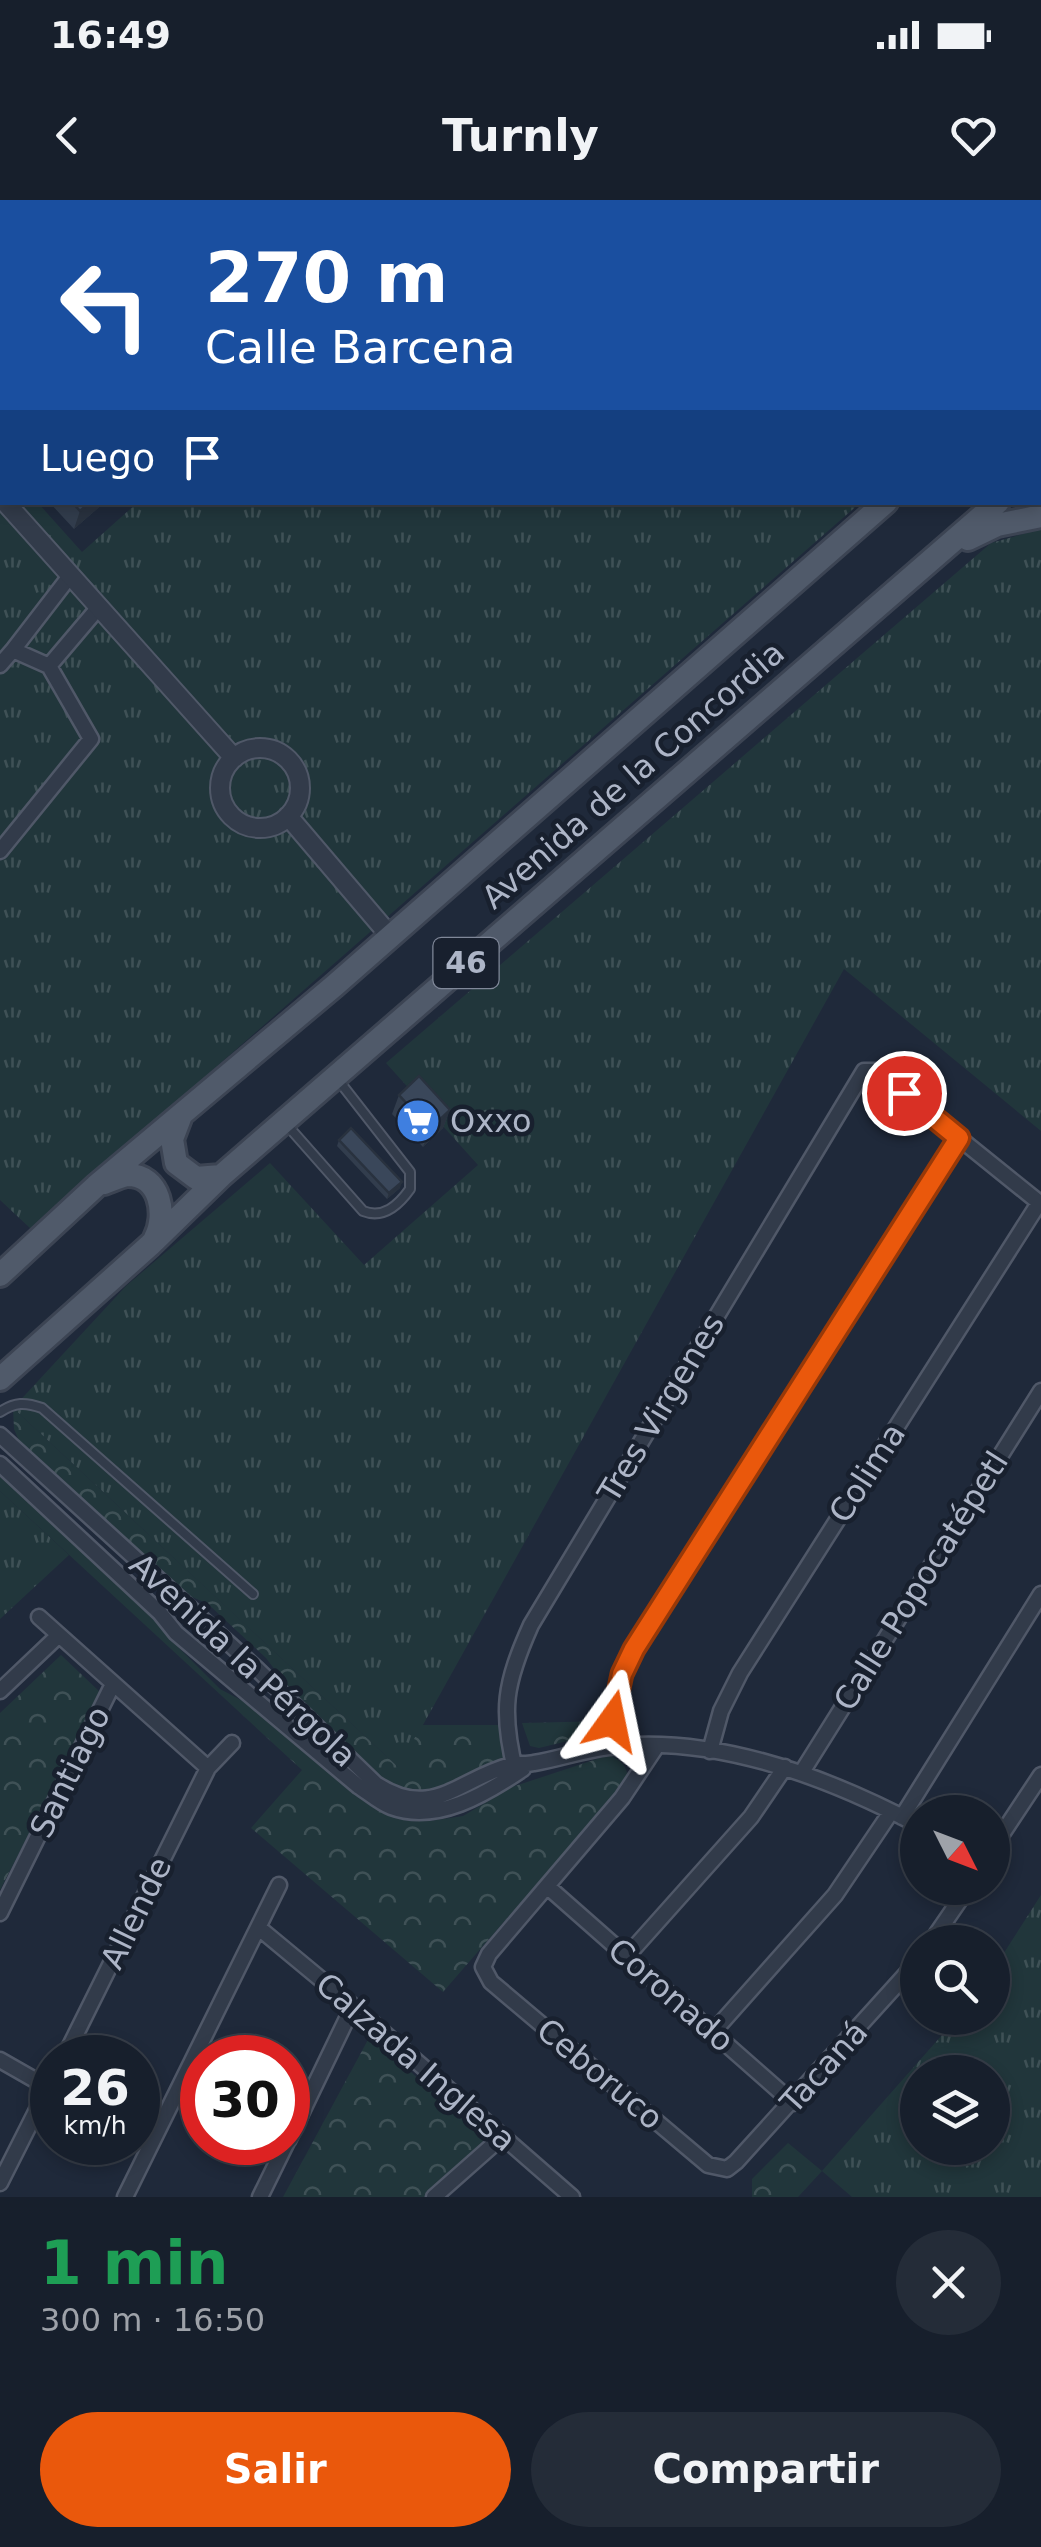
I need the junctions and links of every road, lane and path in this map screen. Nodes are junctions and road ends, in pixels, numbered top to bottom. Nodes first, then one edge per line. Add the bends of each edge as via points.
1 (6, 505) edge
2 (883, 505) edge
3 (994, 505) edge
4 (1041, 516) edge
5 (937, 552) junction
6 (70, 576) junction
7 (99, 607) junction
8 (12, 650) junction
9 (0, 665) edge
10 (49, 666) junction
11 (234, 758) junction
12 (288, 816) junction
13 (0, 851) edge
14 (391, 937) junction
15 (335, 1077) junction
16 (182, 1114) junction
17 (284, 1122) junction
18 (959, 1138) junction
19 (221, 1176) junction
20 (96, 1186) junction
21 (1040, 1203) edge
22 (150, 1245) junction
23 (0, 1274) edge
24 (21, 1360) junction
25 (0, 1379) edge
26 (0, 1390) edge
27 (1041, 1391) edge
28 (0, 1412) edge
29 (0, 1434) edge
30 (0, 1464) edge
31 (253, 1594) dead end
32 (1041, 1594) edge
33 (176, 1597) junction
34 (160, 1613) junction
35 (39, 1616) dead end
36 (59, 1635) junction
37 (113, 1684) junction
38 (275, 1689) junction
39 (0, 1691) edge
40 (262, 1705) junction
41 (232, 1743) dead end
42 (610, 1746) junction
43 (656, 1747) junction
44 (710, 1751) junction
45 (785, 1767) junction
46 (208, 1768) junction
47 (515, 1769) junction
48 (802, 1772) junction
49 (1041, 1776) edge
50 (896, 1814) junction
51 (900, 1816) edge
52 (1010, 1822) edge
53 (279, 1885) dead end
54 (548, 1886) junction
55 (0, 1913) edge
56 (259, 1928) junction
57 (626, 1957) junction
58 (900, 1981) edge
59 (353, 2006) junction
60 (714, 2031) junction
61 (75, 2035) edge
62 (0, 2060) edge
63 (30, 2074) edge
64 (310, 2095) edge
65 (792, 2103) junction
66 (30, 2125) edge
67 (503, 2136) junction
68 (276, 2165) edge
69 (726, 2168) joint
70 (0, 2184) edge
71 (125, 2197) edge
72 (260, 2197) edge
73 (434, 2197) edge
74 (572, 2197) edge

1 - 6 street
2 - 14 main road, Avenida de la Concordia / 46
3 - 5 main road, Avenida de la Concordia / 46
4 - 5 main road
5 - 15 main road, Avenida de la Concordia / 46
6 - 7 street
6 - 8 street
7 - 10 street
7 - 11 street
8 - 9 street
8 - 10 street
10 - 13 street via 91,739
11 - 12 street via 259,748 294,766 300,792
11 - 12 street via 220,792 231,815 266,828
12 - 14 street
14 - 16 main road, Avenida de la Concordia / 46
15 - 17 main road, Avenida de la Concordia / 46
15 - 17 lane via 410,1172 410,1190 394,1207 362,1211
16 - 19 main road via 172,1138 176,1163 196,1178
16 - 20 main road, Avenida de la Concordia / 46
17 - 19 main road, Avenida de la Concordia / 46
18 - 21 street
18 - 42 street via 634,1649 616,1696
18 - 47 street, Tres Virgenes via 876,1071 859,1076 531,1625 506,1700
19 - 22 main road, Avenida de la Concordia / 46
20 - 22 main road via 128,1175 154,1189 163,1217
20 - 23 main road, Avenida de la Concordia / 46
21 - 44 street, Colima via 740,1673
22 - 24 main road, Avenida de la Concordia / 46
24 - 25 main road, Avenida de la Concordia / 46
24 - 26 street
27 - 48 street, Calle Popocatépetl
28 - 31 lane via 26,1402 42,1408
29 - 33 street, Avenida la Pérgola
30 - 34 street, Avenida la Pérgola
32 - 50 street
33 - 34 street
33 - 38 street, Avenida la Pérgola
34 - 40 street, Avenida la Pérgola
35 - 36 street
36 - 37 street
36 - 39 street
37 - 46 street
37 - 55 street, Santiago
38 - 40 street
38 - 47 street, Avenida la Pérgola via 394,1796 444,1797
40 - 47 street, Avenida la Pérgola via 358,1786 406,1811 461,1804
41 - 46 street, Allende
42 - 43 street
42 - 47 street
43 - 44 street
43 - 54 street
44 - 45 street
45 - 48 street
45 - 57 street via 751,1817
46 - 61 street, Allende
48 - 50 street
49 - 52 street
50 - 51 street
50 - 60 street
53 - 56 street
54 - 57 street, Coronado
54 - 69 street, Ceboruco via 488,1954 483,1967 491,1982 708,2165
56 - 59 street, Calzada Inglesa
56 - 71 street
57 - 60 street, Coronado
58 - 65 street, Tacaná
59 - 64 street
59 - 67 street, Calzada Inglesa
60 - 65 street, Coronado
62 - 63 street
65 - 69 street, Tacaná
66 - 70 street
67 - 73 street
67 - 74 street, Calzada Inglesa
68 - 72 street

